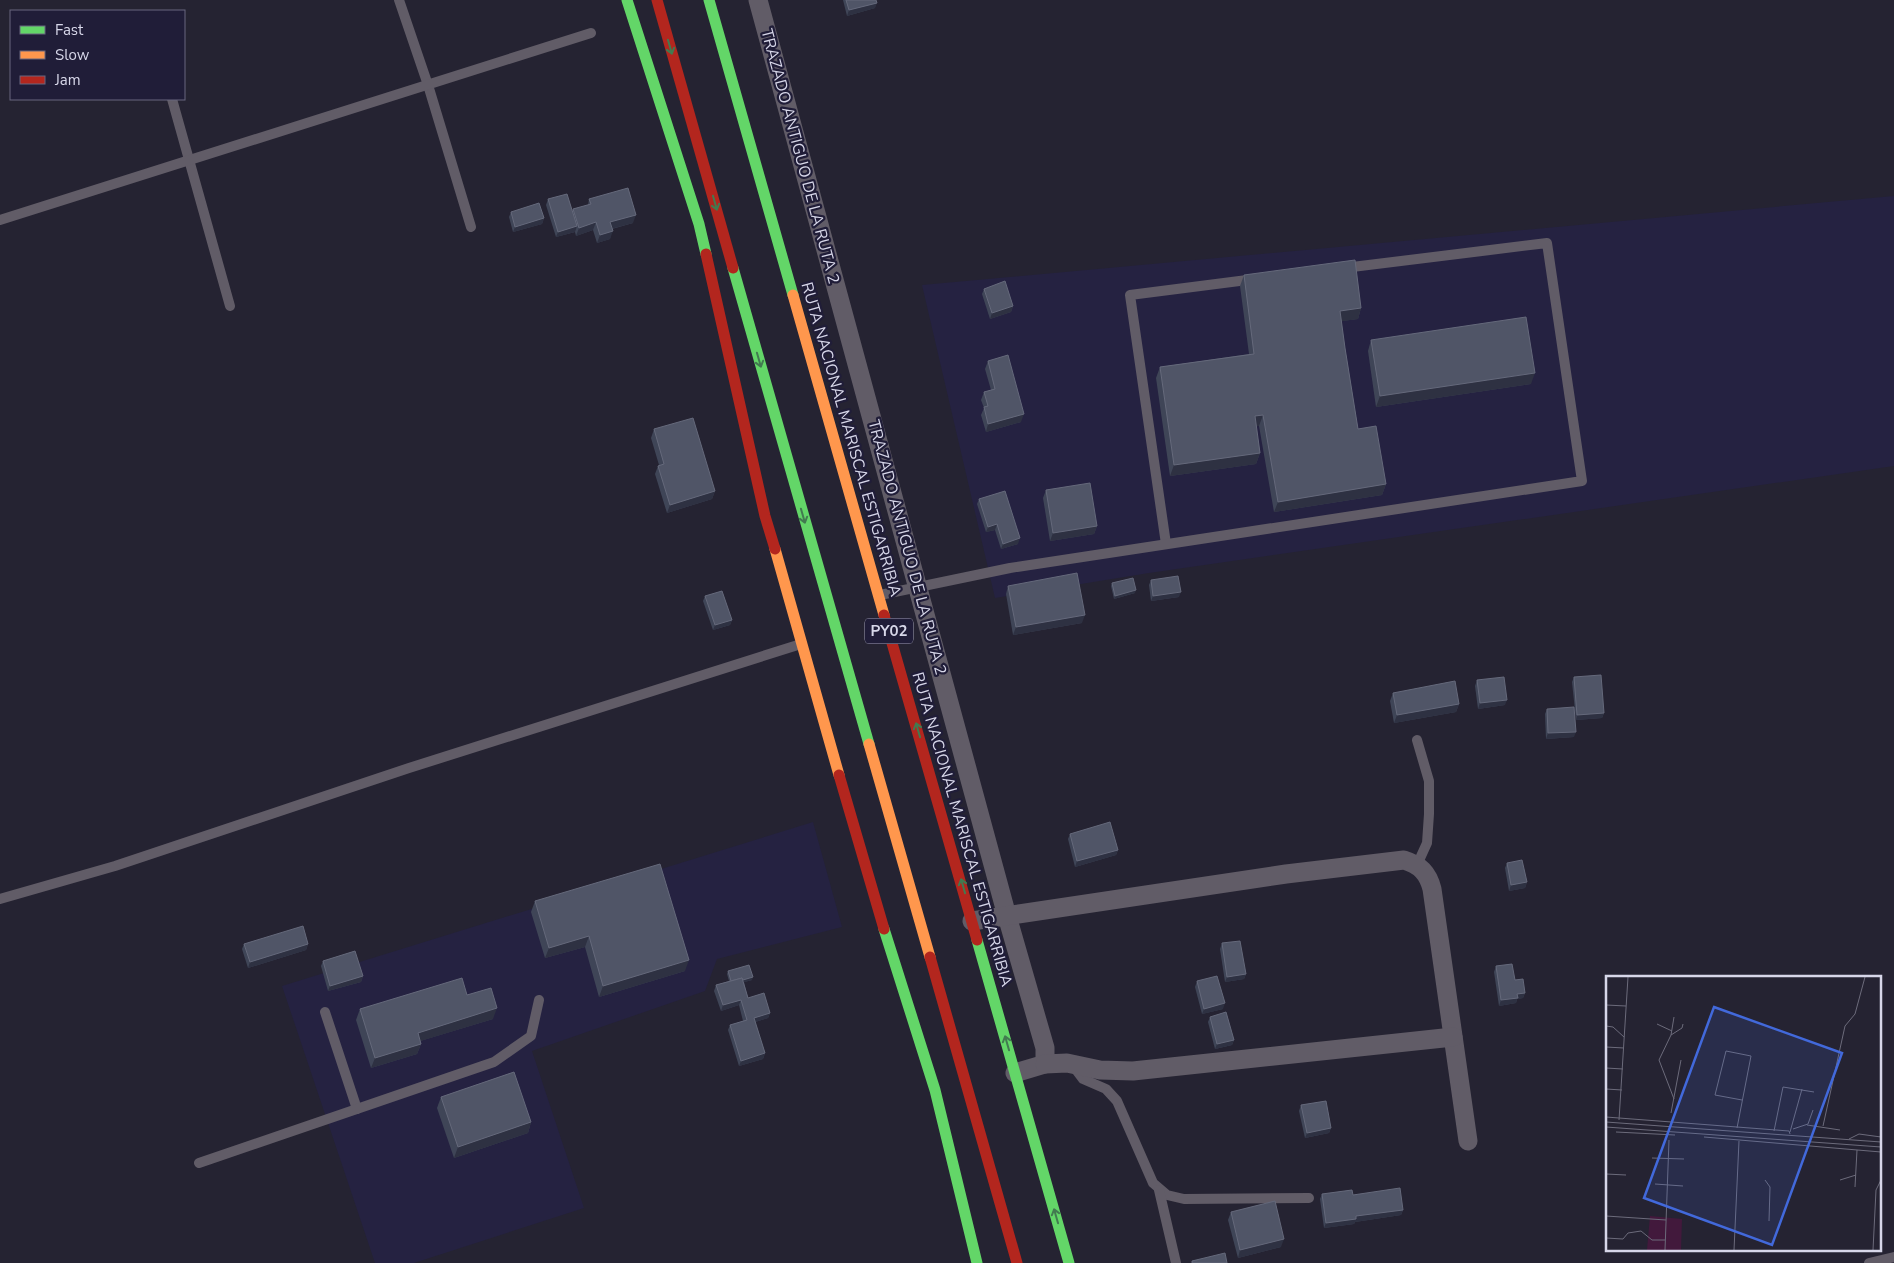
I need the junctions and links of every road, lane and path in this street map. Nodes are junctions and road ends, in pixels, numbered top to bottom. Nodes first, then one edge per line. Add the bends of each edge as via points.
1 (399, 0) edge
2 (627, 0) edge
3 (657, 0) edge
4 (709, 0) edge
5 (758, 0) edge
6 (591, 33) dead end
7 (428, 85) junction
8 (172, 100) edge
9 (188, 160) junction
10 (0, 220) edge
11 (471, 226) dead end
12 (1334, 270) edge
13 (1266, 278) edge
14 (230, 306) dead end
15 (1166, 544) junction
16 (919, 587) junction
17 (879, 595) junction
18 (802, 644) junction
19 (1417, 740) dead end
20 (1417, 865) junction
21 (0, 899) edge
22 (1008, 916) junction
23 (972, 921) junction
24 (539, 1000) dead end
25 (325, 1012) dead end
26 (1453, 1037) junction
27 (1045, 1064) junction
28 (1076, 1065) junction
29 (1015, 1073) junction
30 (357, 1109) junction
31 (1468, 1141) dead end
32 (199, 1163) dead end
33 (1159, 1190) junction
34 (1309, 1198) dead end
35 (1894, 1257) edge
36 (977, 1263) edge
37 (1017, 1263) edge
38 (1069, 1263) edge
39 (1176, 1263) edge
40 (1869, 1263) edge

1 - 7 lane
2 - 18 main road via 699,224 765,516
3 -> 37 main road
4 - 17 main road, RUTA NACIONAL MARISCAL ESTIGARRIBIA / PY02
5 - 16 street, TRAZADO ANTIGUO DE LA RUTA 2
6 - 7 lane
7 - 9 lane
7 - 11 lane
8 - 9 lane
9 - 10 lane
9 - 14 lane
12 - 15 lane via 1547,243 1582,481
13 - 15 lane via 1130,295
15 - 16 lane via 1010,568
16 - 17 lane
16 - 22 street, TRAZADO ANTIGUO DE LA RUTA 2
23 -> 17 main road, RUTA NACIONAL MARISCAL ESTIGARRIBIA / PY02
18 - 21 lane via 418,765 115,866
18 - 36 main road via 880,920 935,1090
19 - 20 lane via 1429,780 1427,843
20 - 22 street via 1404,860 1286,874
20 - 26 street via 1426,874 1432,889
22 - 23 street
22 - 27 street, TRAZADO ANTIGUO DE LA RUTA 2 via 1045,1048
29 -> 23 main road, RUTA NACIONAL MARISCAL ESTIGARRIBIA / PY02
24 - 30 lane via 531,1036 494,1062
25 - 30 lane
26 - 28 street via 1142,1070 1100,1070
26 - 31 street
27 - 28 street
27 - 29 street
28 - 33 lane via 1083,1078 1106,1089 1117,1101
38 -> 29 main road, RUTA NACIONAL MARISCAL ESTIGARRIBIA / PY02
30 - 32 lane
33 - 34 lane via 1175,1198
33 - 39 lane
35 - 40 lane

